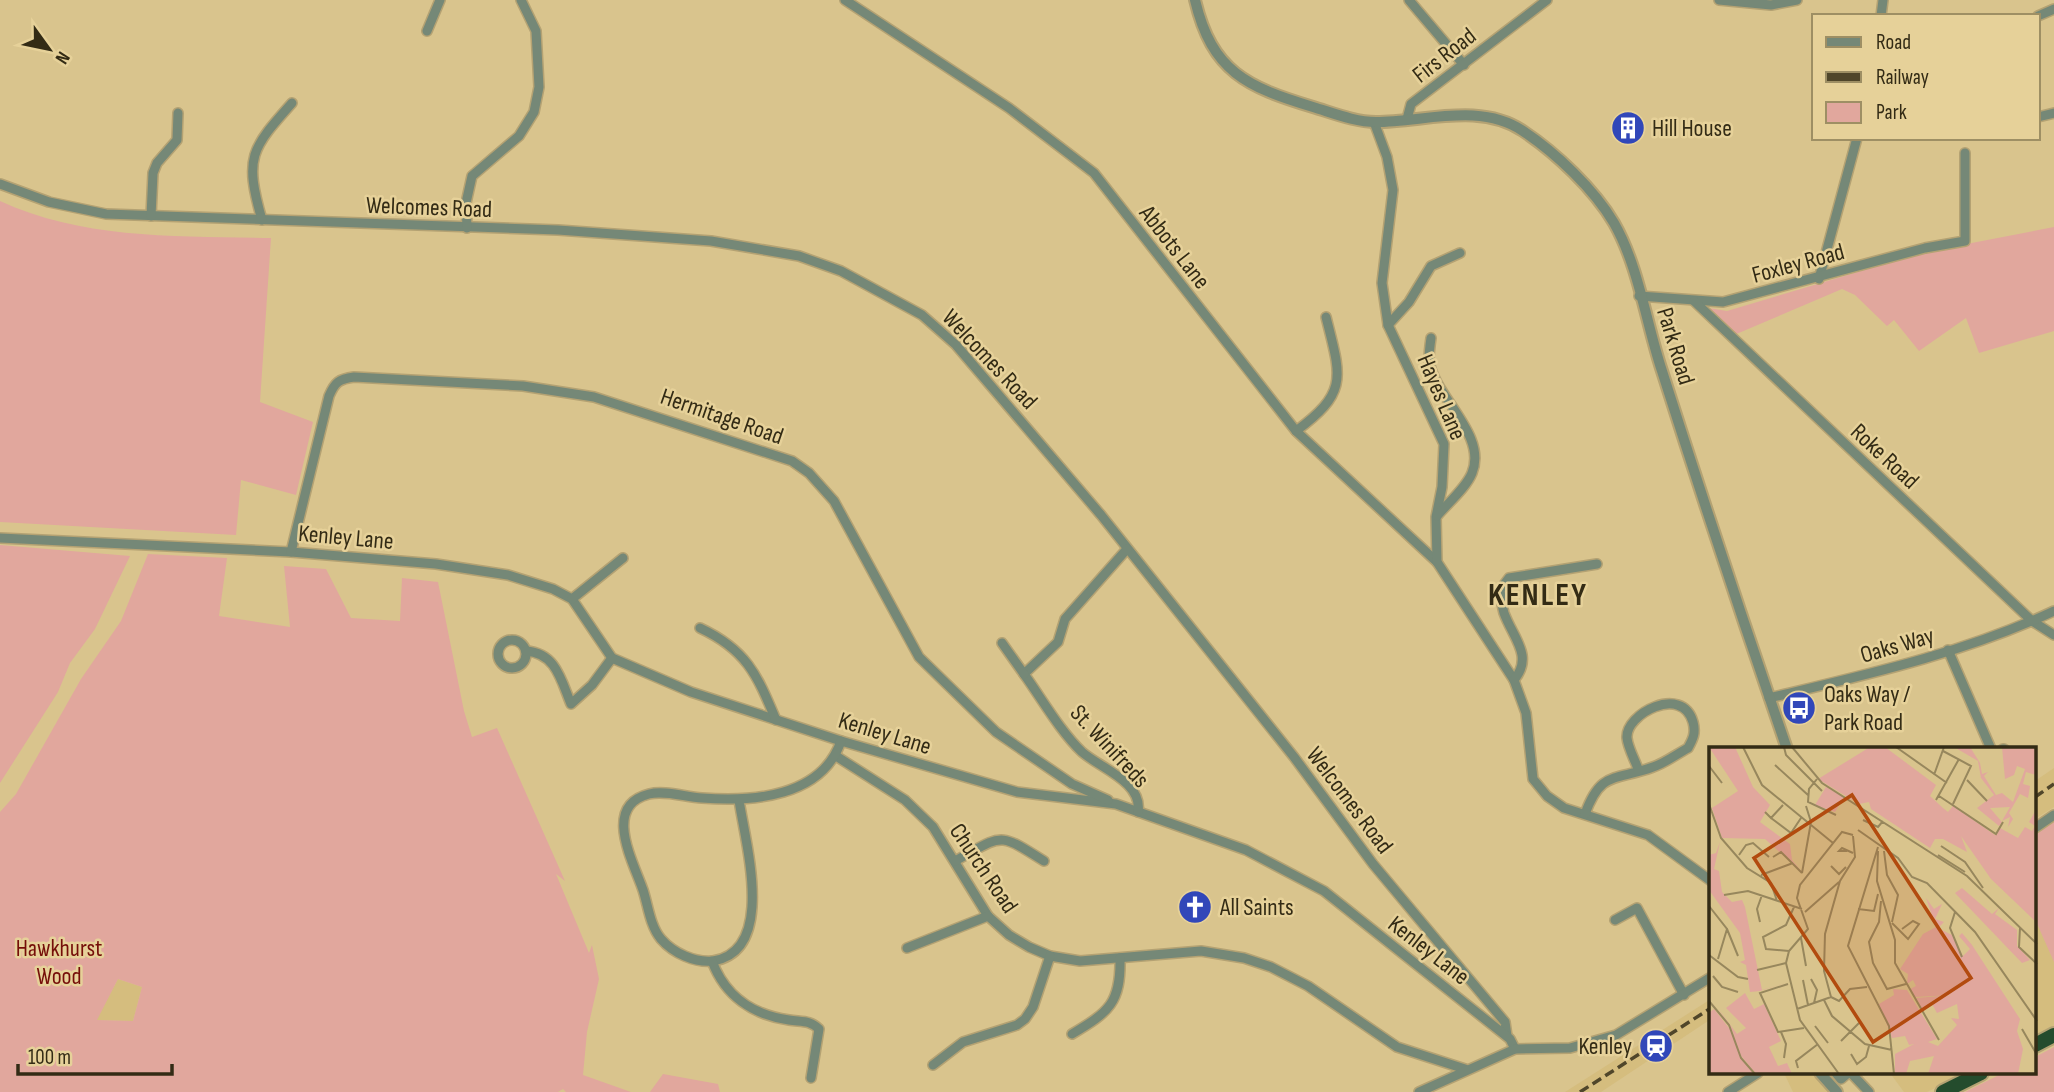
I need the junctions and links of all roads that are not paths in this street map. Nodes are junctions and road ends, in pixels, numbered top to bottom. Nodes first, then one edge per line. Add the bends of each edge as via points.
1 (440, 0) edge
2 (521, 0) edge
3 (845, 0) edge
4 (1195, 0) edge
5 (1409, 0) edge
6 (1547, 0) edge
7 (1719, 0) edge
8 (1797, 0) edge
9 (428, 31) dead end
10 (1464, 65) junction
11 (292, 103) dead end
12 (178, 113) dead end
13 (1407, 119) junction
14 (1374, 122) junction
15 (1856, 140) edge
16 (1965, 153) dead end
17 (0, 184) edge
18 (151, 216) junction
19 (262, 220) junction
20 (467, 228) junction
21 (1460, 253) dead end
22 (1819, 279) junction
23 (1639, 296) junction
24 (1694, 301) junction
25 (1326, 317) dead end
26 (1388, 325) junction
27 (1431, 338) dead end
28 (1296, 431) junction
29 (1436, 517) junction
30 (0, 538) edge
31 (1127, 548) junction
32 (291, 552) junction
33 (623, 558) dead end
34 (1437, 562) junction
35 (1597, 564) dead end
36 (572, 599) junction
37 (2054, 611) edge
38 (2032, 621) junction
39 (700, 628) dead end
40 (2054, 635) edge
41 (1002, 643) dead end
42 (1948, 650) junction
43 (526, 651) dead end
44 (612, 658) junction
45 (1024, 674) junction
46 (1514, 680) junction
47 (1769, 698) junction
48 (776, 720) junction
49 (841, 741) junction
50 (1786, 747) edge
51 (1990, 747) edge
52 (836, 756) junction
53 (1638, 769) junction
54 (739, 800) junction
55 (1116, 804) junction
56 (1138, 812) junction
57 (1585, 814) junction
58 (2054, 815) edge
59 (2036, 827) edge
60 (955, 861) junction
61 (1044, 861) dead end
62 (1709, 880) edge
63 (988, 916) junction
64 (1615, 920) dead end
65 (906, 948) dead end
66 (1049, 956) junction
67 (1120, 958) junction
68 (712, 961) junction
69 (1709, 979) edge
70 (1684, 995) junction
71 (1072, 1034) dead end
72 (2054, 1035) edge
73 (1507, 1036) junction
74 (2036, 1044) edge
75 (1515, 1049) junction
76 (933, 1065) dead end
77 (1465, 1069) junction
78 (1756, 1074) edge
79 (1821, 1074) edge
80 (1851, 1074) edge
81 (1979, 1074) edge
82 (811, 1078) dead end
83 (1419, 1092) edge
84 (1728, 1092) edge
85 (1837, 1092) edge
86 (1869, 1092) edge
87 (1943, 1092) edge

1 - 9 street
2 - 20 street via 536,31 539,87 534,112 519,136 472,176
3 - 28 street, Abbots Lane via 1009,108 1094,173
4 - 14 street via 1208,42 1241,79 1285,99
5 - 10 street
6 - 10 street, Firs Road
7 - 8 street via 1770,5
10 - 13 street, Firs Road via 1411,104
11 - 19 street via 254,151 254,193
12 - 18 street via 177,140 153,173
13 - 14 street, Park Road
13 - 23 street, Park Road via 1486,118 1522,130 1578,179 1613,222
14 - 26 street, Hayes Lane via 1393,190 1382,283
15 - 22 street
16 - 22 street, Foxley Road via 1965,241 1924,248
17 - 18 street, Welcomes Road via 65,206
18 - 19 street, Welcomes Road
19 - 20 street, Welcomes Road
20 - 31 street, Welcomes Road via 710,241 799,256 841,271 940,329
21 - 26 street via 1431,266
22 - 24 street, Foxley Road via 1723,303
23 - 24 street, Foxley Road
23 - 47 street, Park Road
24 - 38 street, Roke Road
25 - 28 street via 1338,364 1337,384 1325,408
26 - 29 street, Hayes Lane via 1444,444
27 - 29 street via 1429,361 1443,394 1466,426 1474,457 1472,474
28 - 34 street, Abbots Lane
29 - 34 street, Hayes Lane
30 - 32 street, Kenley Lane
31 - 45 street via 1065,619 1058,642
31 - 73 street, Welcomes Road via 1373,864 1505,1022
32 - 36 street, Kenley Lane via 508,575
32 - 55 street, Hermitage Road via 328,396 341,379 523,386 625,404 774,452 809,473 834,501 919,657 996,732 1072,784
33 - 36 street
34 - 46 street
35 - 46 street via 1509,578 1500,590 1504,612 1524,655 1522,670
36 - 44 street
37 - 38 street, Oaks Way
38 - 40 street, Roke Road
38 - 42 street, Oaks Way
39 - 48 street via 725,639 756,673
41 - 45 street, St. Winifreds
42 - 47 street, Oaks Way
42 - 51 street
43 - 44 street via 536,652 556,667 571,704
44 - 48 street, Kenley Lane via 691,692
45 - 56 street, St. Winifreds via 1081,751 1112,771 1136,796
46 - 57 street via 1526,713 1533,779 1564,808
47 - 50 street, Park Road
48 - 49 street, Kenley Lane
49 - 52 street
49 - 55 street, Kenley Lane via 1017,792
52 - 54 street via 819,776 796,788
52 - 60 street, Church Road via 905,800 933,827
53 - 53 street via 1652,768 1688,748 1695,730 1689,710 1670,702 1635,719 1626,736
53 - 57 street via 1597,786
54 - 68 street via 753,896 751,915 737,949
54 - 68 street via 649,794 632,803 624,821 628,853 660,938 687,957
55 - 56 street, Kenley Lane
56 - 73 street, Kenley Lane via 1247,850 1324,891
57 - 62 street via 1648,835
58 - 59 street
60 - 61 street via 995,839 1010,839
60 - 63 street, Church Road
63 - 65 street
63 - 66 street, Church Road via 1009,935
64 - 70 street via 1637,908
66 - 67 street, Church Road via 1080,961
66 - 76 street via 1033,1007 1024,1019 963,1042
67 - 71 street via 1121,984 1114,1000 1100,1018
67 - 77 street, Church Road via 1201,951 1271,967 1336,1003 1397,1047
68 - 82 street via 718,976 745,1006 769,1016 808,1021 819,1030
69 - 70 street
70 - 75 street via 1616,1035 1590,1044
72 - 74 highway
73 - 75 street, Kenley Lane
75 - 77 street
77 - 83 street
78 - 84 street
79 - 85 street
80 - 86 street
81 - 87 highway

